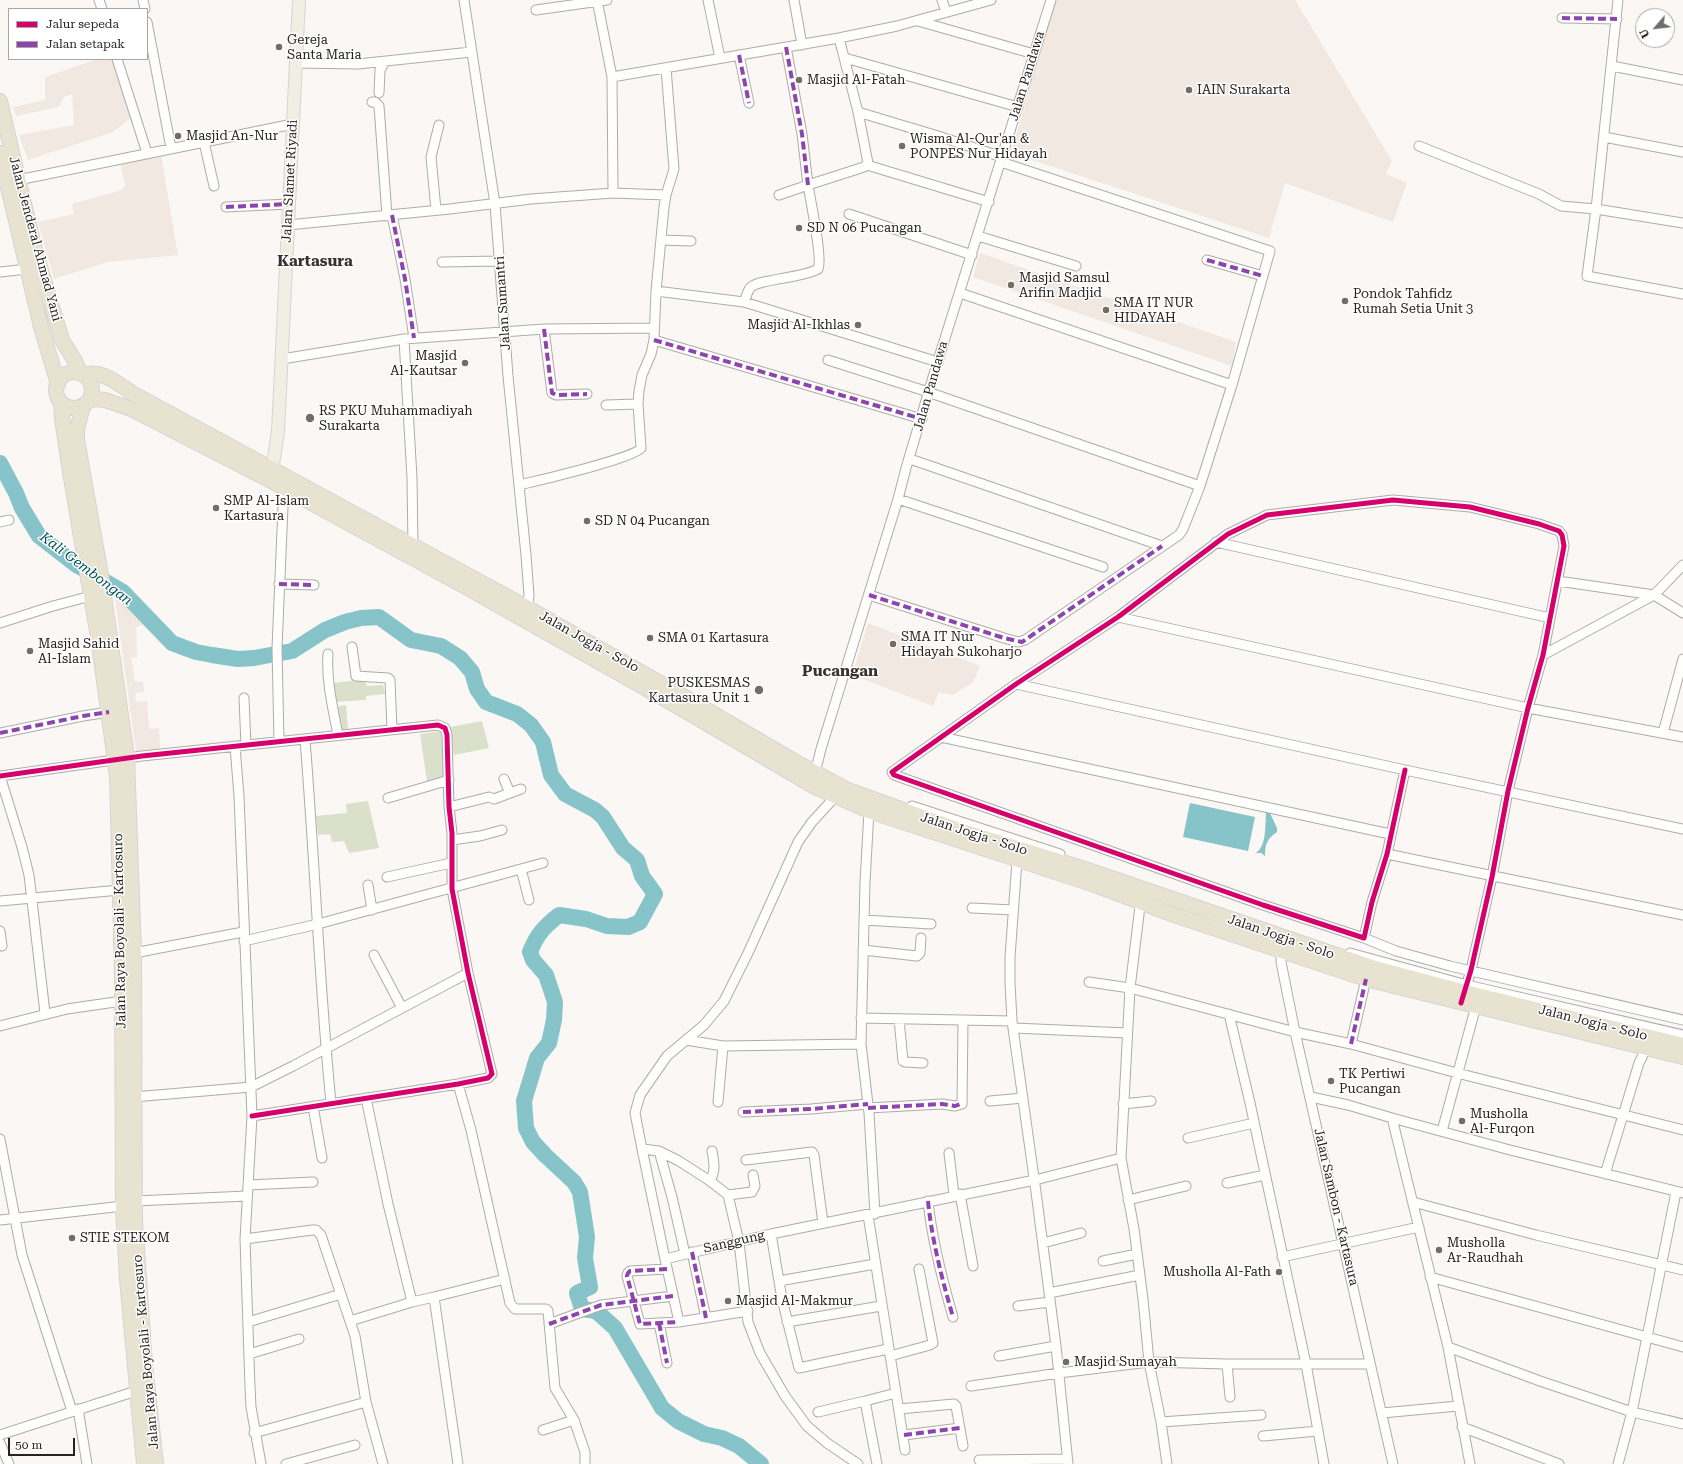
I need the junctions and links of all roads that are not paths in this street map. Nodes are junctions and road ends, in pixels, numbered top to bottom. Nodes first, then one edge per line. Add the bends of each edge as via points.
1 (299, 0) edge
2 (464, 0) edge
3 (708, 0) edge
4 (794, 0) edge
5 (942, 0) edge
6 (991, 0) edge
7 (1051, 0) edge
8 (1618, 0) edge
9 (600, 1) edge
10 (536, 10) dead end
11 (946, 12) junction
12 (1562, 18) dead end
13 (1617, 19) junction
14 (916, 20) junction
15 (148, 27) edge
16 (839, 38) junction
17 (802, 45) junction
18 (786, 48) junction
19 (471, 52) junction
20 (1034, 54) junction
21 (739, 55) junction
22 (720, 58) junction
23 (845, 58) junction
24 (118, 60) edge
25 (382, 62) junction
26 (296, 63) junction
27 (1612, 66) junction
28 (666, 68) junction
29 (612, 77) junction
30 (1683, 80) edge
31 (379, 93) dead end
32 (0, 101) edge
33 (372, 102) dead end
34 (750, 103) dead end
35 (1018, 107) junction
36 (858, 112) junction
37 (293, 124) junction
38 (439, 125) dead end
39 (1604, 137) junction
40 (204, 142) junction
41 (1419, 146) dead end
42 (171, 148) junction
43 (1683, 152) edge
44 (0, 153) edge
45 (147, 153) junction
46 (1002, 160) junction
47 (867, 165) junction
48 (18, 180) junction
49 (808, 185) junction
50 (214, 186) dead end
51 (613, 193) junction
52 (666, 195) junction
53 (779, 195) dead end
54 (989, 202) junction
55 (289, 204) junction
56 (496, 204) junction
57 (226, 207) dead end
58 (1596, 209) junction
59 (436, 210) junction
60 (849, 214) dead end
61 (389, 215) junction
62 (1683, 223) edge
63 (288, 226) junction
64 (978, 236) junction
65 (661, 240) junction
66 (691, 241) dead end
67 (972, 255) junction
68 (1207, 260) dead end
69 (499, 261) junction
70 (442, 262) dead end
71 (1076, 266) dead end
72 (27, 269) junction
73 (0, 272) edge
74 (1263, 276) junction
75 (656, 291) junction
76 (960, 293) junction
77 (1683, 294) edge
78 (744, 302) junction
79 (654, 328) junction
80 (544, 329) junction
81 (505, 331) junction
82 (409, 339) junction
83 (654, 340) junction
84 (282, 359) junction
85 (828, 360) dead end
86 (938, 362) junction
87 (82, 374) junction
88 (58, 384) junction
89 (1232, 385) junction
90 (929, 393) junction
91 (586, 394) dead end
92 (61, 402) junction
93 (86, 403) junction
94 (638, 404) junction
95 (606, 405) dead end
96 (922, 419) junction
97 (910, 459) junction
98 (278, 479) junction
99 (519, 485) junction
100 (1200, 486) junction
101 (898, 499) junction
102 (9, 520) dead end
103 (0, 522) edge
104 (1216, 542) junction
105 (413, 546) junction
106 (1162, 546) junction
107 (1683, 565) edge
108 (1103, 567) dead end
109 (1558, 581) junction
110 (279, 584) junction
111 (314, 585) dead end
112 (97, 587) junction
113 (868, 595) junction
114 (1654, 595) junction
115 (528, 608) junction
116 (1683, 612) edge
117 (1118, 617) junction
118 (1550, 618) junction
119 (0, 623) edge
120 (352, 647) dead end
121 (328, 654) dead end
122 (1543, 655) junction
123 (1683, 659) edge
124 (1016, 684) junction
125 (244, 698) dead end
126 (680, 701) junction
127 (1528, 708) junction
128 (109, 712) junction
129 (392, 730) junction
130 (0, 733) edge
131 (1663, 733) junction
132 (338, 735) junction
133 (941, 737) junction
134 (1683, 738) edge
135 (306, 740) junction
136 (278, 742) junction
137 (246, 745) junction
138 (235, 746) junction
139 (121, 760) junction
140 (1405, 770) junction
141 (815, 773) junction
142 (0, 776) edge
143 (504, 779) dead end
144 (449, 780) junction
145 (521, 788) dead end
146 (1508, 791) junction
147 (510, 793) junction
148 (835, 797) junction
149 (388, 798) dead end
150 (873, 806) junction
151 (449, 807) junction
152 (1683, 829) edge
153 (502, 830) dead end
154 (1390, 834) junction
155 (452, 840) junction
156 (1387, 854) junction
157 (1017, 861) junction
158 (451, 863) junction
159 (543, 863) dead end
160 (521, 869) junction
161 (387, 877) dead end
162 (1492, 877) junction
163 (368, 885) dead end
164 (452, 889) junction
165 (1142, 889) junction
166 (120, 890) junction
167 (30, 898) junction
168 (529, 900) dead end
169 (0, 901) edge
170 (1140, 903) junction
171 (972, 908) dead end
172 (372, 910) junction
173 (1013, 910) junction
174 (1683, 915) edge
175 (864, 920) junction
176 (318, 924) junction
177 (931, 924) dead end
178 (0, 931) edge
179 (244, 937) junction
180 (921, 938) dead end
181 (1364, 938) junction
182 (1282, 944) junction
183 (2, 946) dead end
184 (863, 950) junction
185 (134, 953) junction
186 (374, 955) dead end
187 (1471, 970) junction
188 (468, 973) junction
189 (1366, 979) junction
190 (1089, 982) dead end
191 (1130, 988) junction
192 (1464, 993) junction
193 (1498, 996) junction
194 (122, 1001) junction
195 (1476, 1006) junction
196 (402, 1008) junction
197 (45, 1013) junction
198 (1229, 1014) junction
199 (860, 1018) junction
200 (899, 1019) junction
201 (962, 1020) junction
202 (1683, 1020) edge
203 (1013, 1025) junction
204 (0, 1026) edge
205 (1295, 1032) junction
206 (1127, 1033) junction
207 (1683, 1035) edge
208 (686, 1040) junction
209 (861, 1044) junction
210 (1351, 1044) junction
211 (1683, 1045) edge
212 (723, 1046) junction
213 (326, 1049) junction
214 (1646, 1049) junction
215 (1683, 1057) edge
216 (923, 1063) dead end
217 (1457, 1073) junction
218 (458, 1084) junction
219 (251, 1087) junction
220 (134, 1097) junction
221 (1311, 1097) junction
222 (366, 1098) junction
223 (1023, 1098) junction
224 (990, 1101) dead end
225 (1151, 1101) dead end
226 (718, 1102) dead end
227 (331, 1104) junction
228 (1123, 1104) junction
229 (314, 1106) junction
230 (868, 1106) junction
231 (744, 1112) dead end
232 (1623, 1115) junction
233 (252, 1116) junction
234 (1392, 1118) junction
235 (1254, 1123) junction
236 (1683, 1130) edge
237 (1442, 1131) junction
238 (1188, 1138) dead end
239 (0, 1139) edge
240 (642, 1149) junction
241 (659, 1150) junction
242 (712, 1151) dead end
243 (949, 1153) dead end
244 (322, 1158) dead end
245 (1121, 1158) junction
246 (746, 1160) dead end
247 (1605, 1174) junction
248 (753, 1175) dead end
249 (1265, 1175) junction
250 (1035, 1180) junction
251 (710, 1181) junction
252 (313, 1182) dead end
253 (1227, 1183) dead end
254 (248, 1185) junction
255 (1186, 1186) dead end
256 (1680, 1193) edge
257 (728, 1195) junction
258 (957, 1195) junction
259 (247, 1196) junction
260 (1128, 1200) junction
261 (928, 1202) junction
262 (1413, 1202) junction
263 (129, 1203) junction
264 (872, 1214) junction
265 (14, 1218) junction
266 (0, 1220) edge
267 (823, 1223) junction
268 (1419, 1227) junction
269 (771, 1234) junction
270 (1080, 1234) dead end
271 (246, 1239) junction
272 (739, 1242) junction
273 (1043, 1243) junction
274 (1343, 1243) junction
275 (688, 1253) junction
276 (1137, 1254) junction
277 (1282, 1257) junction
278 (665, 1259) junction
279 (1103, 1261) dead end
280 (875, 1264) junction
281 (1662, 1265) junction
282 (973, 1266) dead end
283 (667, 1269) junction
284 (919, 1269) dead end
285 (1683, 1270) edge
286 (1140, 1275) junction
287 (1430, 1277) junction
288 (505, 1279) junction
289 (779, 1281) junction
290 (1049, 1293) junction
291 (341, 1294) junction
292 (673, 1296) junction
293 (434, 1297) junction
294 (412, 1302) junction
295 (633, 1302) junction
296 (1050, 1302) junction
297 (882, 1306) junction
298 (1018, 1306) dead end
299 (748, 1311) junction
300 (953, 1317) dead end
301 (706, 1318) junction
302 (350, 1320) junction
303 (248, 1322) junction
304 (680, 1322) junction
305 (787, 1322) junction
306 (659, 1323) junction
307 (549, 1324) junction
308 (1646, 1338) junction
309 (299, 1339) dead end
310 (1056, 1346) junction
311 (1448, 1347) junction
312 (1683, 1348) edge
313 (889, 1352) junction
314 (249, 1354) junction
315 (999, 1356) dead end
316 (1149, 1362) junction
317 (667, 1363) dead end
318 (1227, 1364) junction
319 (1306, 1364) junction
320 (1370, 1364) junction
321 (1059, 1373) junction
322 (971, 1386) dead end
323 (136, 1391) junction
324 (896, 1393) junction
325 (1230, 1397) dead end
326 (865, 1401) junction
327 (366, 1402) junction
328 (1458, 1406) junction
329 (899, 1409) junction
330 (75, 1410) junction
331 (818, 1412) dead end
332 (1632, 1412) junction
333 (1382, 1413) junction
334 (1261, 1415) dead end
335 (574, 1420) junction
336 (1161, 1422) junction
337 (1683, 1424) edge
338 (1462, 1427) junction
339 (960, 1428) junction
340 (543, 1430) dead end
341 (1318, 1431) junction
342 (254, 1433) junction
343 (0, 1435) edge
344 (904, 1435) junction
345 (1263, 1436) dead end
346 (0, 1443) edge
347 (355, 1445) dead end
348 (963, 1446) dead end
349 (905, 1450) dead end
350 (979, 1460) dead end
351 (1067, 1462) edge
352 (9, 1464) edge
353 (87, 1464) edge
354 (144, 1464) edge
355 (156, 1464) edge
356 (261, 1464) edge
357 (286, 1464) edge
358 (383, 1464) edge
359 (458, 1464) edge
360 (585, 1464) edge
361 (858, 1464) edge
362 (877, 1464) edge
363 (1167, 1464) edge
364 (1324, 1464) edge
365 (1393, 1464) edge
366 (1470, 1464) edge
367 (1559, 1464) edge
368 (1618, 1464) edge

1 - 26 main road, Jalan Slamet Riyadi
2 - 19 street, Jalan Sumantri
3 - 22 street
4 - 17 street
5 - 11 street
6 - 11 street
7 - 20 street, Jalan Pandawa
8 - 13 street
9 - 10 street
9 - 29 street
11 - 14 street
12 - 13 street
13 - 27 street
14 - 16 street
14 - 20 street
15 - 42 street
16 - 17 street
16 - 23 street
17 - 18 street
18 - 21 street
18 - 49 street via 802,134
19 - 25 street
19 - 56 street, Jalan Sumantri
20 - 35 street, Jalan Pandawa
21 - 22 street
21 - 34 street
22 - 28 street
23 - 35 street
23 - 36 street
24 - 45 street
25 - 26 street
25 - 31 street
26 - 37 main road, Jalan Slamet Riyadi
27 - 30 street
27 - 39 street
28 - 29 street
28 - 52 street via 674,169
29 - 51 street
32 - 48 highway, Jalan Jenderal Ahmad Yani
33 - 61 street via 379,106
35 - 46 street, Jalan Pandawa
36 - 46 street via 938,136
36 - 47 street via 869,159
37 - 40 street
37 - 55 main road, Jalan Slamet Riyadi
38 - 59 street via 431,157
39 - 43 street
39 - 58 street
40 - 42 street
40 - 50 street
41 - 58 street via 1539,194 1561,206
42 - 45 street
44 - 72 highway, Jalan Jenderal Ahmad Yani
45 - 48 street
46 - 54 street, Jalan Pandawa
46 - 74 street via 1270,251
47 - 49 street
47 - 54 street
48 - 87 highway, Jalan Jenderal Ahmad Yani via 60,335
49 - 53 street
49 - 78 street via 819,267 756,285 750,288
51 - 52 street
51 - 56 street
52 - 65 street
54 - 64 street, Jalan Pandawa
55 - 57 street
55 - 63 main road, Jalan Slamet Riyadi
56 - 59 street
56 - 69 street, Jalan Sumantri
58 - 62 street
58 - 77 street via 1587,276
59 - 61 street
60 - 67 street
61 - 63 street
61 - 82 street via 405,279
63 - 84 main road, Jalan Slamet Riyadi
64 - 67 street, Jalan Pandawa
64 - 71 street
65 - 66 street
65 - 75 street
67 - 76 street, Jalan Pandawa
68 - 74 street
69 - 70 street
69 - 81 street, Jalan Sumantri
72 - 73 street
72 - 88 highway, Jalan Jenderal Ahmad Yani
74 - 89 street
75 - 78 street
75 - 79 street
76 - 86 street, Jalan Pandawa
76 - 89 street
78 - 86 street
79 - 80 street
79 - 83 street
80 - 81 street
80 - 91 street via 552,394
81 - 82 street
81 - 99 street, Jalan Sumantri
82 - 84 street
82 - 105 street
83 - 94 street via 642,375
83 - 96 street
84 - 98 main road, Jalan Slamet Riyadi
85 - 90 street
86 - 90 street, Jalan Pandawa
87 - 88 highway via 65,375
87 - 93 highway via 92,387
87 - 98 highway via 93,372 105,376
88 - 92 highway via 57,393
89 - 100 street
90 - 96 street, Jalan Pandawa
90 - 100 street
92 - 93 highway via 77,408
92 - 112 highway, Jalan Raya Boyolali - Kartosuro via 87,565
93 - 98 highway via 96,399 104,400 131,409
93 - 112 highway, Jalan Raya Boyolali - Kartosuro via 77,429 77,440
94 - 95 street
94 - 99 street via 641,445 638,452
96 - 97 street, Jalan Pandawa
97 - 101 street, Jalan Pandawa
97 - 106 street
98 - 105 highway, Jalan Jogja - Solo via 318,495
98 - 110 street
98 - 126 highway, Jalan Jogja - Solo via 324,510
99 - 115 street, Jalan Sumantri via 529,588
100 - 106 street via 1183,529
101 - 108 street
101 - 113 street, Jalan Pandawa
102 - 103 street
104 - 109 street via 1267,515 1393,500 1470,507 1559,531 1564,541
104 - 117 street
104 - 118 street
105 - 115 highway, Jalan Jogja - Solo
106 - 113 street via 1022,642
107 - 114 street
109 - 114 street
109 - 118 street
110 - 111 street
110 - 136 street
112 - 119 street via 47,608
112 - 128 highway, Jalan Raya Boyolali - Kartosuro
112 - 139 highway, Jalan Raya Boyolali - Kartosuro
113 - 141 street, Jalan Pandawa
114 - 116 street
114 - 122 street
115 - 126 highway, Jalan Jogja - Solo
117 - 124 street
117 - 127 street
118 - 122 street
120 - 129 street via 356,676 390,680
121 - 132 street via 327,663
122 - 127 street
123 - 131 street
124 - 133 street
124 - 140 street
125 - 137 street
126 - 141 highway, Jalan Jogja - Solo
126 - 148 highway, Jalan Jogja - Solo
127 - 131 street
127 - 146 street
128 - 130 street
128 - 139 highway, Jalan Raya Boyolali - Kartosuro
129 - 132 street
129 - 144 street via 438,725 444,727 447,735
131 - 134 street
132 - 135 street
133 - 154 street
133 - 181 street via 892,772 894,775
135 - 136 street
135 - 176 street
136 - 137 street
137 - 138 street
138 - 139 street
138 - 179 street
139 - 142 street
139 - 166 highway, Jalan Raya Boyolali - Kartosuro
139 - 185 highway, Jalan Raya Boyolali - Kartosuro
140 - 146 street
140 - 154 street
141 - 150 highway, Jalan Jogja - Solo
142 - 167 street via 29,875
143 - 147 street
144 - 149 street
144 - 151 street
145 - 147 street
146 - 152 street
146 - 162 street
147 - 151 street via 494,799 489,797
148 - 150 highway, Jalan Jogja - Solo
148 - 208 street via 798,842 746,959 724,1001 709,1020
150 - 157 highway, Jalan Jogja - Solo
150 - 165 highway, Jalan Jogja - Solo via 962,831
150 - 175 street via 864,882
150 - 192 street via 889,800 901,802 1144,882
151 - 155 street
153 - 155 street
154 - 156 street
155 - 158 street
156 - 162 street
156 - 181 street
157 - 170 highway, Jalan Jogja - Solo
157 - 173 street
158 - 161 street
158 - 164 street
159 - 160 street
160 - 164 street
160 - 168 street
162 - 174 street
162 - 187 street
163 - 172 street
164 - 172 street
164 - 188 street
165 - 170 street
165 - 182 highway, Jalan Jogja - Solo
166 - 167 street
166 - 194 highway, Jalan Raya Boyolali - Kartosuro
167 - 169 street
167 - 197 street
170 - 182 highway, Jalan Jogja - Solo
170 - 191 street
171 - 173 street
172 - 176 street
173 - 203 street via 1010,976
175 - 177 street
175 - 184 street
176 - 179 street
176 - 213 street
178 - 183 street
179 - 185 street
179 - 219 street
180 - 184 street via 920,953 917,956
181 - 187 street via 1396,951
182 - 189 highway, Jalan Jogja - Solo
182 - 192 highway, Jalan Jogja - Solo
182 - 205 street, Jalan Sambon - Kartasura
184 - 199 street
185 - 220 highway, Jalan Raya Boyolali - Kartosuro
186 - 196 street
187 - 192 street
187 - 202 street
188 - 196 street
188 - 218 street via 492,1074 488,1078
189 - 192 highway, Jalan Jogja - Solo
189 - 210 street
190 - 191 street
191 - 198 street
191 - 206 street
192 - 193 highway, Jalan Jogja - Solo
192 - 195 highway, Jalan Jogja - Solo
193 - 207 street
193 - 211 highway, Jalan Jogja - Solo
194 - 197 street
194 - 263 highway, Jalan Raya Boyolali - Kartosuro
195 - 214 highway, Jalan Jogja - Solo
195 - 217 street
196 - 213 street
197 - 204 street
198 - 205 street
198 - 235 street
199 - 200 street
199 - 209 street
200 - 201 street
200 - 216 street via 902,1060
201 - 203 street
201 - 230 street via 962,1104
203 - 206 street
203 - 223 street
205 - 210 street
205 - 221 street, Jalan Sambon - Kartasura
206 - 228 street
208 - 212 street
208 - 240 street via 667,1056 640,1095 636,1113
209 - 212 street
209 - 230 street
210 - 217 street
212 - 226 street
213 - 219 street
213 - 227 street
214 - 215 highway, Jalan Jogja - Solo
214 - 232 street via 1639,1063
217 - 232 street
217 - 237 street
218 - 222 street
218 - 288 street
219 - 220 street
219 - 233 street
220 - 263 highway, Jalan Raya Boyolali - Kartosuro
221 - 234 street
221 - 274 street, Jalan Sambon - Kartasura
222 - 227 street
222 - 294 street
223 - 224 street
223 - 250 street
225 - 228 street
227 - 229 street
228 - 245 street
229 - 233 street
229 - 244 street
230 - 231 street
230 - 264 street
232 - 236 street
232 - 247 street
233 - 254 street
234 - 237 street
234 - 262 street
235 - 238 street
235 - 249 street
237 - 247 street
239 - 265 street
240 - 241 street
240 - 278 street
241 - 251 street
241 - 275 street
242 - 251 street via 714,1174
243 - 258 street
245 - 250 street, Sanggung
245 - 260 street
246 - 267 street via 812,1152
247 - 256 street
248 - 257 street via 752,1192
249 - 253 street
249 - 277 street
250 - 258 street, Sanggung
250 - 273 street
251 - 257 street
252 - 254 street
254 - 259 street
255 - 260 street
256 - 281 street
257 - 272 street
258 - 261 street, Sanggung
258 - 282 street
259 - 263 street
259 - 271 street
260 - 276 street
261 - 264 street, Sanggung
261 - 300 street via 942,1281
262 - 268 street
262 - 281 street
263 - 265 street
263 - 323 highway, Jalan Raya Boyolali - Kartosuro via 127,1279
263 - 355 highway, Jalan Raya Boyolali - Kartosuro
264 - 267 street, Sanggung
264 - 280 street
265 - 266 street
265 - 330 street via 28,1276
267 - 269 street, Sanggung
268 - 274 street
268 - 287 street
269 - 272 street, Sanggung
269 - 289 street
270 - 273 street
271 - 291 street via 316,1230 323,1240
271 - 303 street
272 - 275 street, Sanggung
272 - 299 street
273 - 290 street
274 - 277 street
274 - 320 street, Jalan Sambon - Kartasura
275 - 278 street, Sanggung
275 - 301 street
276 - 279 street
276 - 286 street
277 - 319 street
278 - 283 street
280 - 289 street
280 - 297 street
281 - 285 street
281 - 308 street
283 - 292 street
283 - 295 street via 628,1272
284 - 313 street via 933,1343
286 - 290 street
286 - 316 street
287 - 308 street
287 - 311 street
288 - 293 street
288 - 307 street via 512,1307 546,1309
289 - 305 street
290 - 296 street
291 - 302 street
291 - 303 street
292 - 295 street
292 - 304 street
293 - 294 street
293 - 359 street
294 - 302 street
295 - 306 street via 640,1324
295 - 307 street via 600,1305
296 - 298 street
296 - 310 street
297 - 305 street
297 - 313 street
299 - 301 street
299 - 361 street via 748,1322 760,1353 784,1396 807,1426
301 - 304 street
302 - 327 street via 358,1347
303 - 314 street
304 - 306 street
305 - 313 street via 799,1368
306 - 317 street
307 - 335 street via 555,1388
308 - 312 street
308 - 332 street
309 - 314 street
310 - 315 street
310 - 321 street
311 - 328 street
311 - 332 street
313 - 324 street
314 - 342 street
316 - 318 street
316 - 321 street
316 - 336 street
318 - 319 street
318 - 325 street
319 - 320 street
319 - 341 street
320 - 333 street, Jalan Sambon - Kartasura
321 - 322 street
321 - 351 street
323 - 330 street
323 - 354 highway, Jalan Raya Boyolali - Kartosuro
324 - 326 street
324 - 329 street
326 - 331 street
326 - 362 street
327 - 342 street
327 - 358 street
328 - 333 street
328 - 338 street
329 - 339 street via 954,1403
329 - 344 street
330 - 343 street
330 - 353 street
332 - 337 street
332 - 368 street
333 - 365 street, Jalan Sambon - Kartasura
334 - 336 street
335 - 340 street
335 - 360 street via 585,1452
336 - 363 street
338 - 366 street
338 - 367 street
339 - 344 street
339 - 348 street
341 - 345 street
341 - 364 street
342 - 356 street
344 - 349 street
346 - 352 street
347 - 357 street
350 - 351 street

